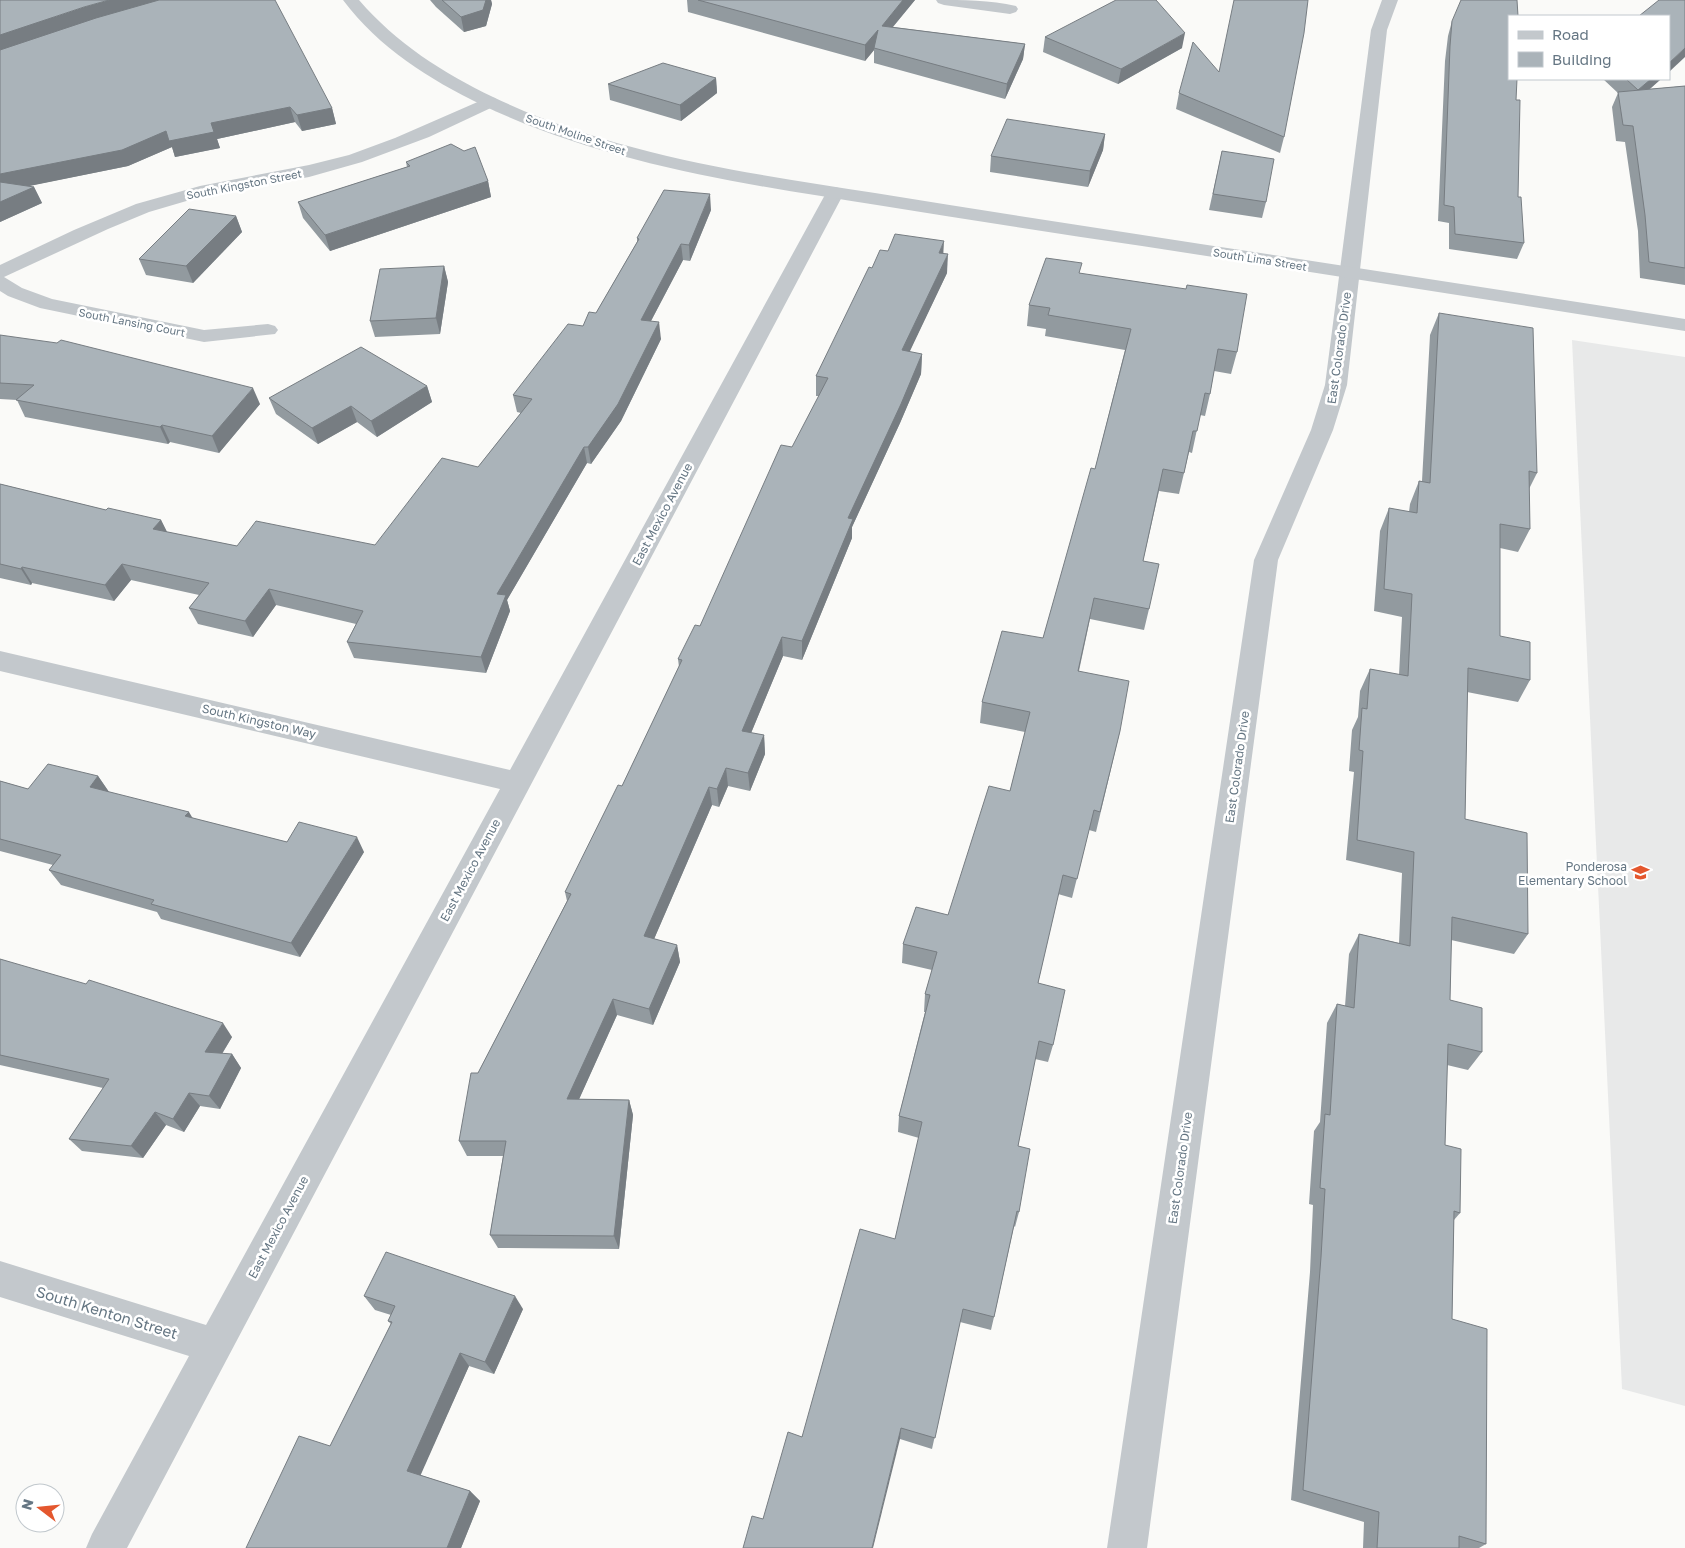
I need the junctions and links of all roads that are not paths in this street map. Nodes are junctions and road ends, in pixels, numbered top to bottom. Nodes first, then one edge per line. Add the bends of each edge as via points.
1 (351, 0) edge
2 (944, 0) edge
3 (1390, 0) edge
4 (1010, 9) dead end
5 (489, 102) junction
6 (835, 193) junction
7 (0, 272) edge
8 (1350, 273) junction
9 (0, 282) edge
10 (1685, 325) edge
11 (268, 330) dead end
12 (0, 661) edge
13 (517, 782) junction
14 (0, 1279) edge
15 (214, 1346) junction
16 (106, 1548) edge
17 (1126, 1548) edge

1 - 5 street, South Moline Street via 396,46 437,75
2 - 4 street
3 - 8 street, East Colorado Drive via 1379,30
5 - 6 street, South Moline Street via 613,148 697,170
5 - 7 street, South Kingston Street via 399,145 355,160 206,189 164,201 123,216
6 - 8 street, South Lima Street
6 - 13 street, East Mexico Avenue
8 - 10 street, South Lima Street
8 - 17 street, East Colorado Drive via 1330,411 1277,528 1266,560
9 - 11 street, South Lansing Court via 15,292 47,304 204,336
12 - 13 street, South Kingston Way
13 - 15 street, East Mexico Avenue
14 - 15 street, South Kenton Street
15 - 16 street, East Mexico Avenue

